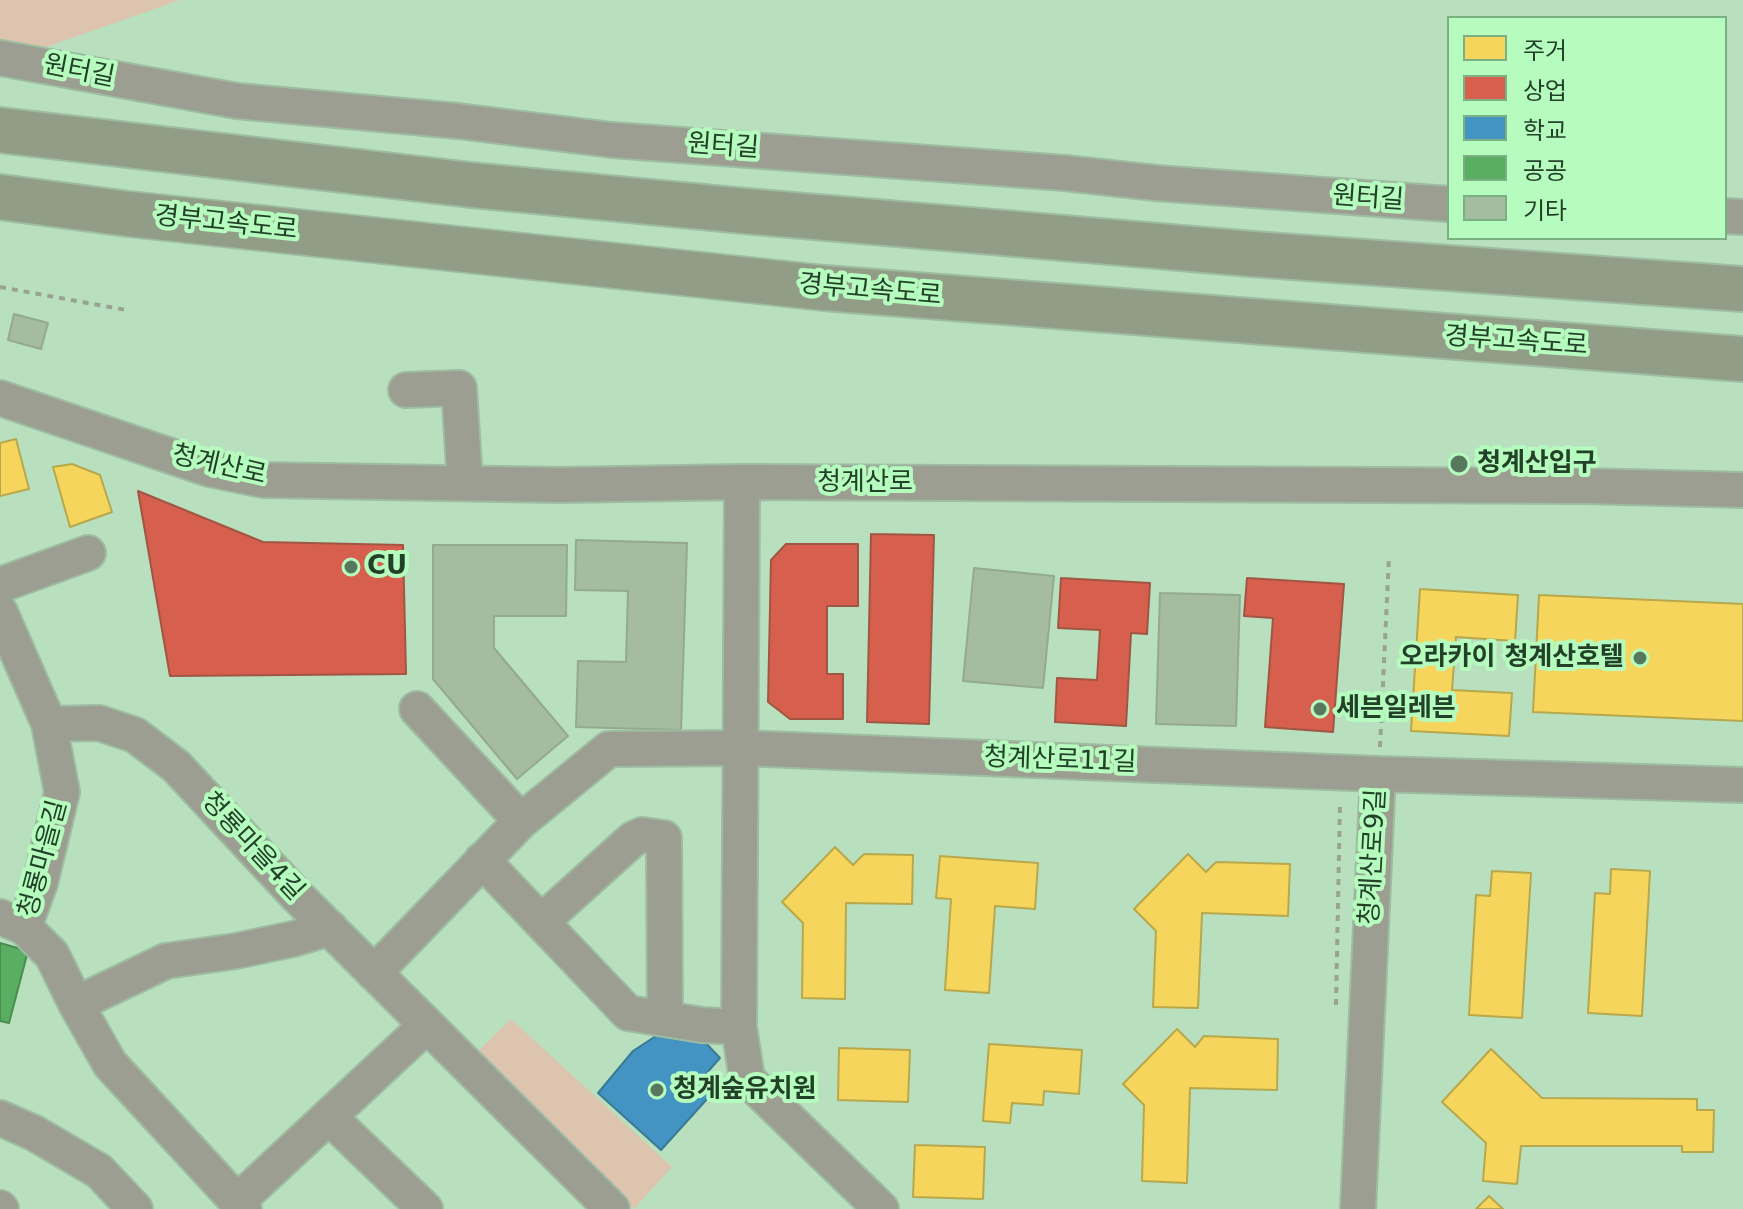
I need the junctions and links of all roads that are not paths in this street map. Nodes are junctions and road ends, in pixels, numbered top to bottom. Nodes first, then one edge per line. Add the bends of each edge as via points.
1 (0, 58) edge
2 (0, 130) edge
3 (0, 197) edge
4 (1447, 204) edge
5 (1743, 289) edge
6 (1743, 359) edge
7 (406, 390) dead end
8 (0, 398) edge
9 (742, 482) junction
10 (465, 483) junction
11 (1743, 490) edge
12 (88, 553) dead end
13 (0, 585) edge
14 (0, 612) edge
15 (417, 709) dead end
16 (49, 724) junction
17 (741, 748) junction
18 (1378, 774) junction
19 (1743, 785) edge
20 (521, 821) junction
21 (482, 860) junction
22 (12, 922) edge
23 (541, 922) junction
24 (330, 928) junction
25 (374, 973) junction
26 (76, 1004) junction
27 (665, 1019) junction
28 (427, 1025) junction
29 (739, 1027) junction
30 (329, 1117) junction
31 (0, 1118) edge
32 (241, 1206) edge
33 (135, 1209) edge
34 (425, 1209) edge
35 (612, 1209) edge
36 (881, 1209) edge
37 (1358, 1209) edge

1 - 4 street, 원터길 via 237,101 612,140
2 - 5 highway via 745,211
3 - 6 highway, 경부고속도로 via 824,288
7 - 10 street via 473,387
8 - 10 street, 청계산로 via 209,469 263,480
9 - 10 street, 청계산로
9 - 11 street, 청계산로
9 - 17 street
12 - 13 street
14 - 16 street, 청룡마을길
15 - 20 street
16 - 22 street, 청룡마을길 via 62,792 40,883
16 - 24 street, 청룡마을4길 via 99,723 135,735 176,766
17 - 18 street, 청계산로11길
17 - 20 street, 청계산로11길 via 609,749
17 - 29 street
18 - 19 street, 청계산로9길
18 - 37 street, 청계산로9길
20 - 21 street, 청계산로11길
21 - 23 street
21 - 25 street
22 - 26 street, 청룡마을길 via 52,955
23 - 27 street via 628,1013
23 - 27 street via 633,839 664,838
24 - 25 street, 청룡마을4길
24 - 26 street via 236,951 166,961
25 - 28 street, 청룡마을4길
26 - 32 street, 청룡마을길 via 110,1064
27 - 29 street
28 - 30 street
28 - 35 street, 청룡마을4길
29 - 36 street via 747,1079
30 - 32 street, 청룡마을길
30 - 34 street
31 - 33 street via 99,1171

